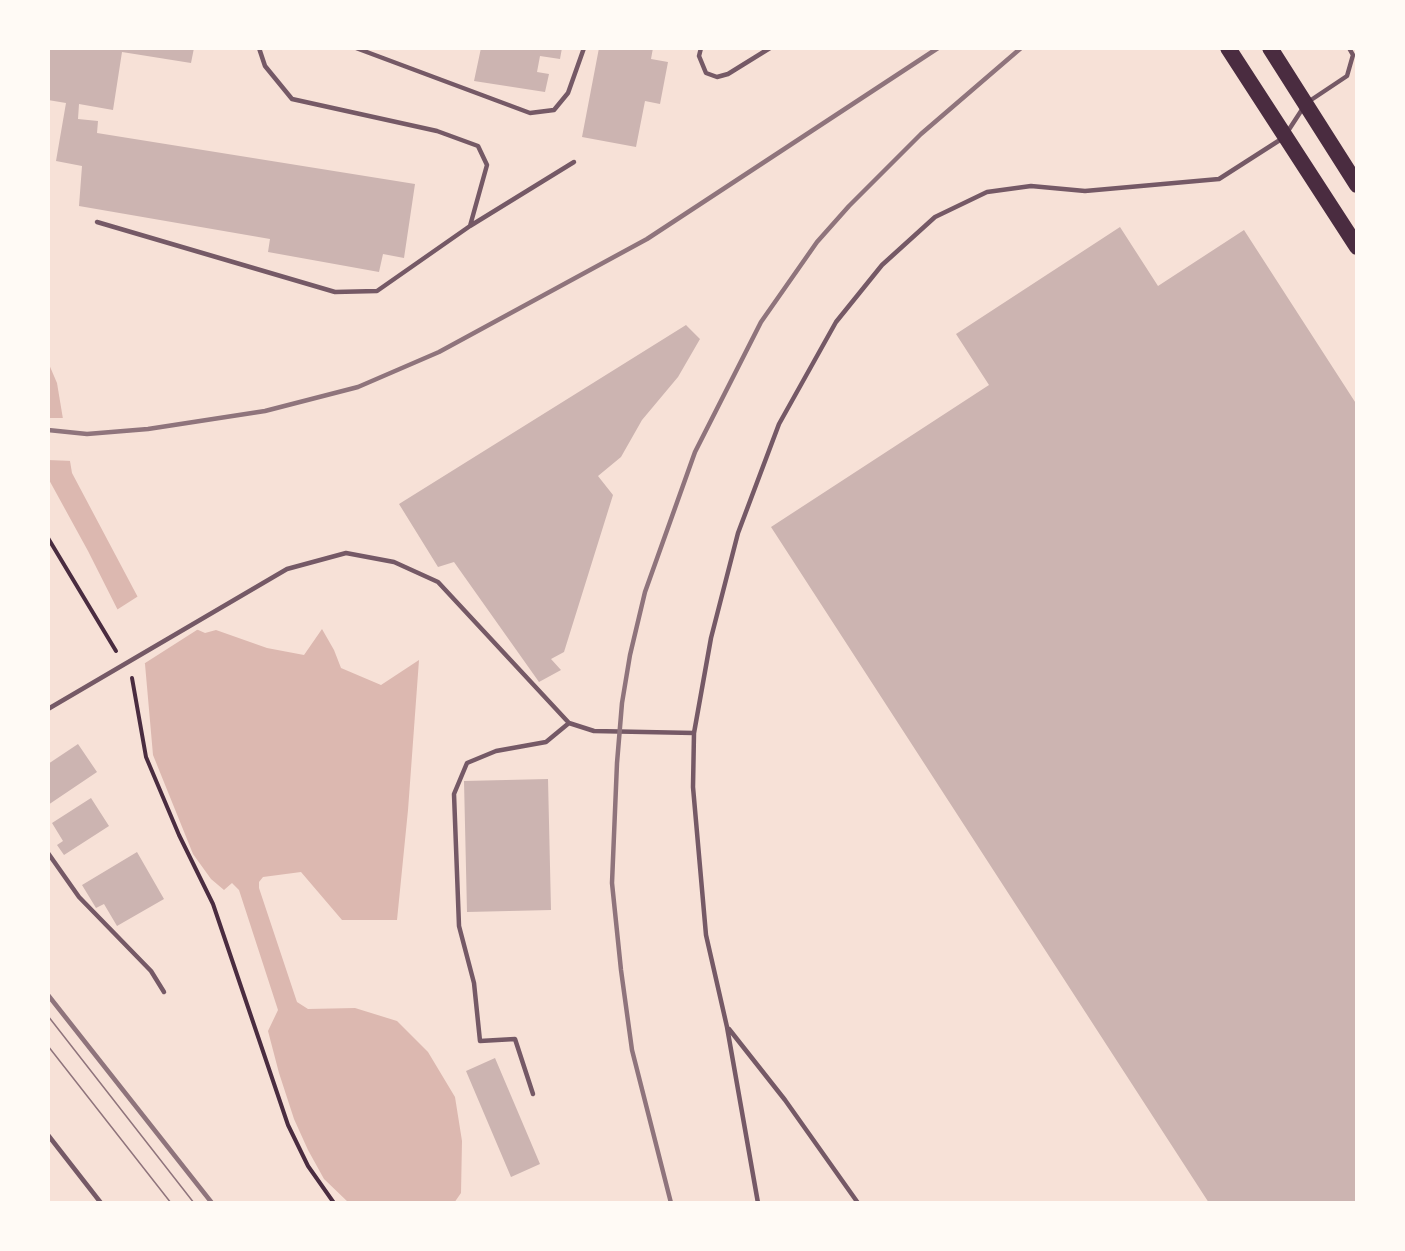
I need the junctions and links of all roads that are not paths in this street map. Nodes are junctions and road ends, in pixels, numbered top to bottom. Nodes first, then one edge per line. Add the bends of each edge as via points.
1 (259, 48) edge
2 (356, 48) edge
3 (584, 48) edge
4 (701, 48) edge
5 (770, 48) edge
6 (1228, 48) edge
7 (1270, 48) edge
8 (1349, 48) edge
9 (1305, 103) junction
10 (1285, 136) junction
11 (574, 162) dead end
12 (1357, 184) edge
13 (97, 222) dead end
14 (470, 226) junction
15 (1357, 247) edge
16 (48, 709) edge
17 (569, 723) junction
18 (694, 733) junction
19 (48, 853) edge
20 (164, 992) dead end
21 (727, 1027) junction
22 (533, 1094) dead end
23 (48, 1135) edge
24 (100, 1203) edge
25 (758, 1203) edge
26 (858, 1203) edge

1 - 14 lane via 265,66 292,99 436,131 478,146 487,165
2 - 3 lane via 530,113 554,110 568,93
4 - 5 lane via 699,56 706,73 717,77
6 - 10 highway
7 - 9 highway
8 - 9 lane via 1353,55 1347,76
9 - 10 lane
9 - 12 highway
10 - 15 highway
10 - 18 lane via 1219,179 1085,191 1031,186 987,192 935,217 882,265 836,322 779,424 738,533 711,638
11 - 14 lane
13 - 14 lane via 335,292 377,291
16 - 17 lane via 287,569 346,553 394,562 438,582
17 - 18 lane via 594,731
17 - 22 lane via 546,742 496,751 467,764 454,794 459,926 474,983 480,1041 515,1039
18 - 21 lane via 693,787 706,935
19 - 20 lane via 79,897 151,971
21 - 25 lane
21 - 26 lane
23 - 24 lane

